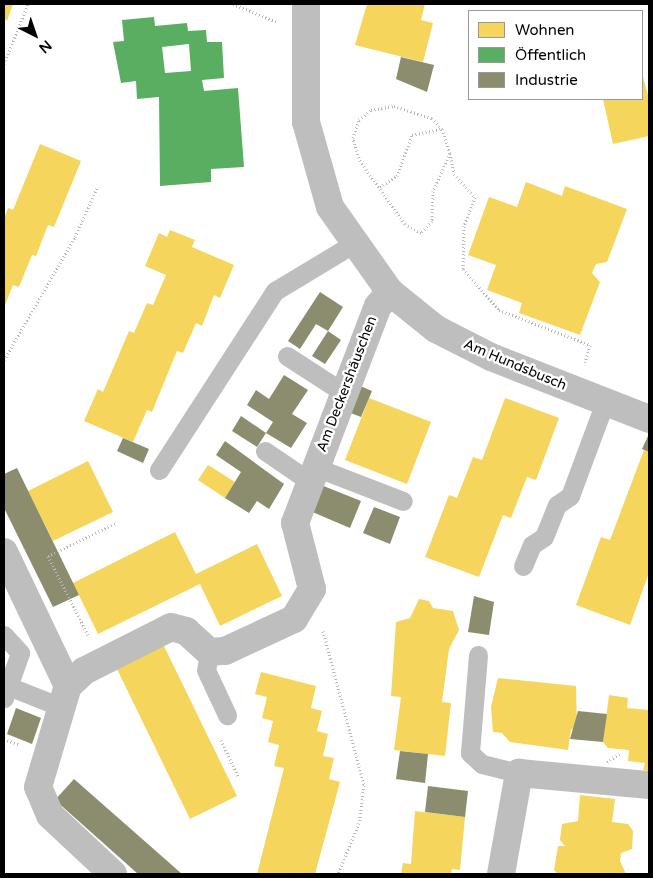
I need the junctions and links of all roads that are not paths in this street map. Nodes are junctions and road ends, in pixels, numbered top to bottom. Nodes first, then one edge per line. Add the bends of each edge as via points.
1 (306, 4) edge
2 (353, 244) junction
3 (390, 292) junction
4 (287, 356) dead end
5 (344, 393) junction
6 (605, 402) junction
7 (649, 419) edge
8 (265, 451) dead end
9 (159, 470) dead end
10 (312, 474) junction
11 (403, 501) dead end
12 (4, 552) edge
13 (523, 566) dead end
14 (4, 635) edge
15 (209, 652) junction
16 (478, 654) dead end
17 (6, 692) edge
18 (64, 696) junction
19 (227, 715) road end
20 (519, 774) junction
21 (649, 785) edge
22 (113, 874) edge
23 (501, 874) edge

1 - 2 street via 303,33 306,122 330,207
2 - 3 street
2 - 9 lane via 275,291
3 - 5 street, Am Deckershäuschen via 378,306
3 - 6 street, Am Hundsbusch via 436,329 491,357
4 - 5 lane
5 - 10 street, Am Deckershäuschen
6 - 7 street, Am Hundsbusch
6 - 13 lane via 570,496 558,505 544,536 532,545
8 - 10 lane
10 - 11 lane
10 - 15 street, Am Deckershäuschen via 295,523 312,589 306,604 294,619 225,651
12 - 18 street
14 - 17 lane via 20,653
15 - 18 street via 186,631 171,627 102,662
15 - 19 lane via 206,670
16 - 20 lane via 470,753 482,764
17 - 18 lane
18 - 22 street via 39,776 39,811
20 - 21 street
20 - 23 street

